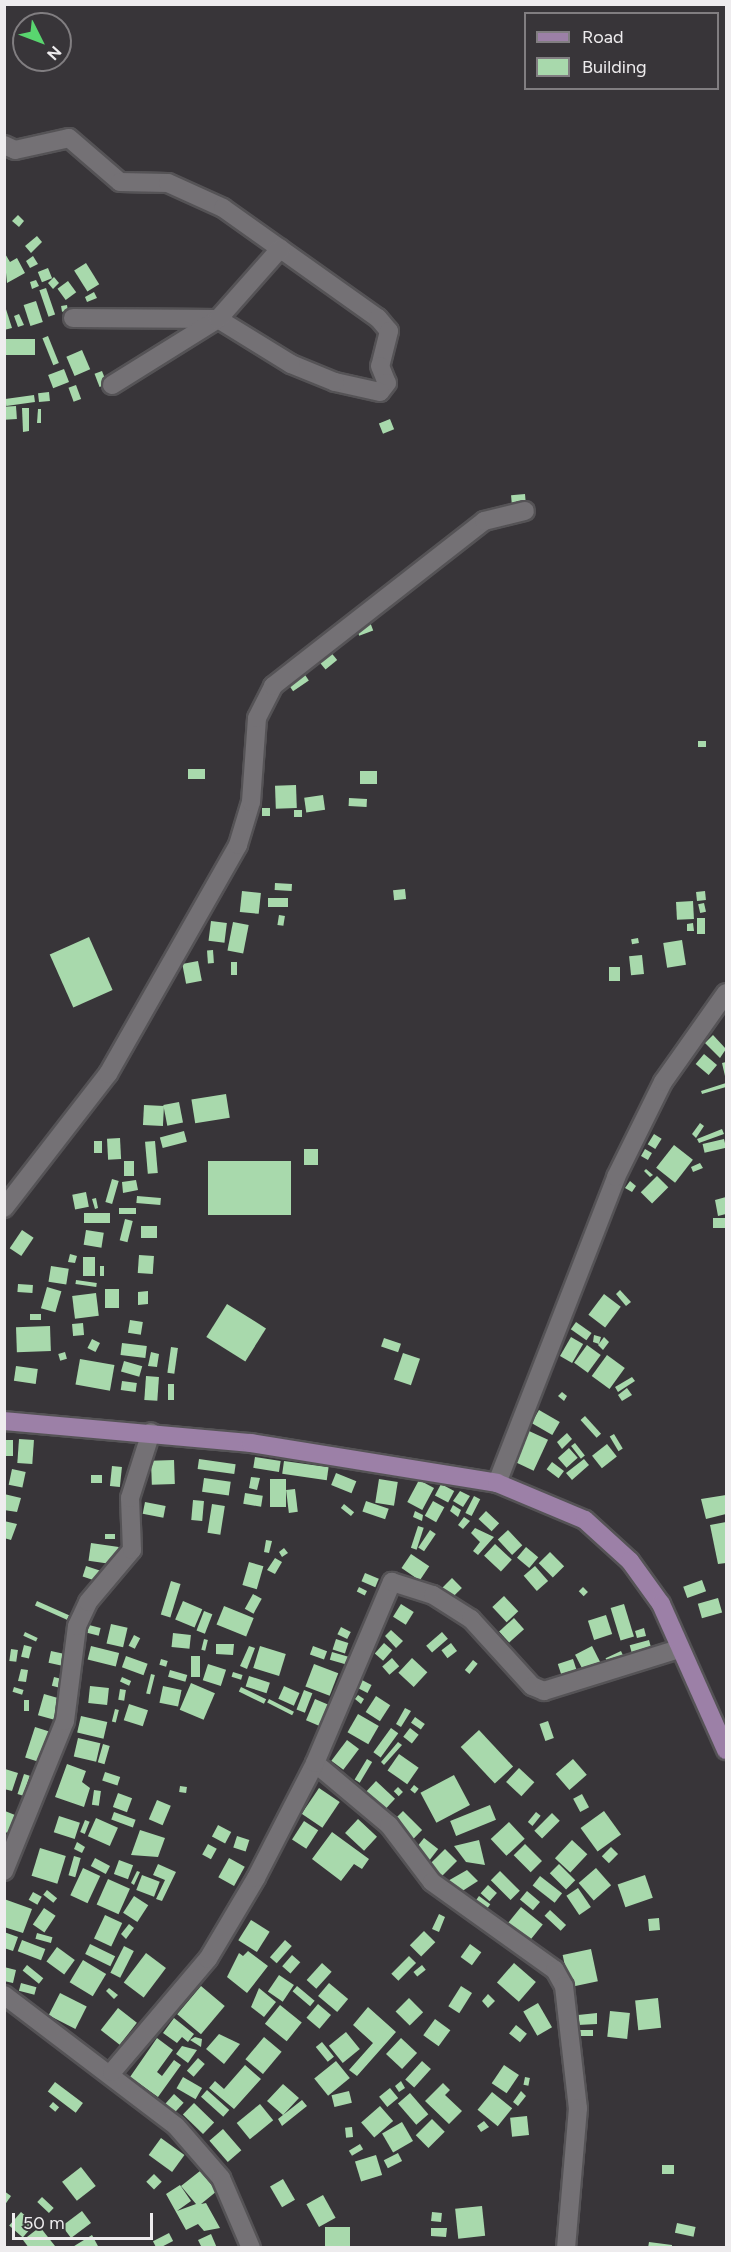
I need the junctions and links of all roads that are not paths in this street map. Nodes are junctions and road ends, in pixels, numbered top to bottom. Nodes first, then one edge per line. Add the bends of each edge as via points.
1 (4, 146) edge
2 (280, 249) junction
3 (73, 318) dead end
4 (218, 319) junction
5 (112, 385) dead end
6 (525, 511) dead end
7 (726, 993) edge
8 (4, 1208) edge
9 (4, 1421) edge
10 (151, 1431) junction
11 (497, 1483) junction
12 (679, 1649) junction
13 (726, 1750) edge
14 (315, 1763) junction
15 (4, 1871) edge
16 (4, 1995) edge
17 (112, 2072) junction
18 (251, 2247) edge
19 (566, 2247) edge

1 - 2 street via 15,150 69,138 120,182 168,183 192,192
2 - 4 street
2 - 4 street via 354,297 389,331 381,357 387,383 380,392 291,364
3 - 4 street
4 - 5 street
6 - 8 street via 484,521 273,686 257,718 251,802 238,845 108,1074
7 - 11 street via 663,1083 616,1177
9 - 10 main road
10 - 11 main road
10 - 15 street via 130,1498 132,1550 88,1602 77,1626 65,1721
11 - 12 main road via 585,1520 622,1554 661,1604
12 - 13 main road
12 - 14 street via 544,1691 532,1686 471,1618 433,1595 392,1582
14 - 17 street via 208,1959
14 - 19 street via 389,1825 432,1882 555,1970 564,1986 578,2108
16 - 17 street
17 - 18 street via 176,2126 221,2178

